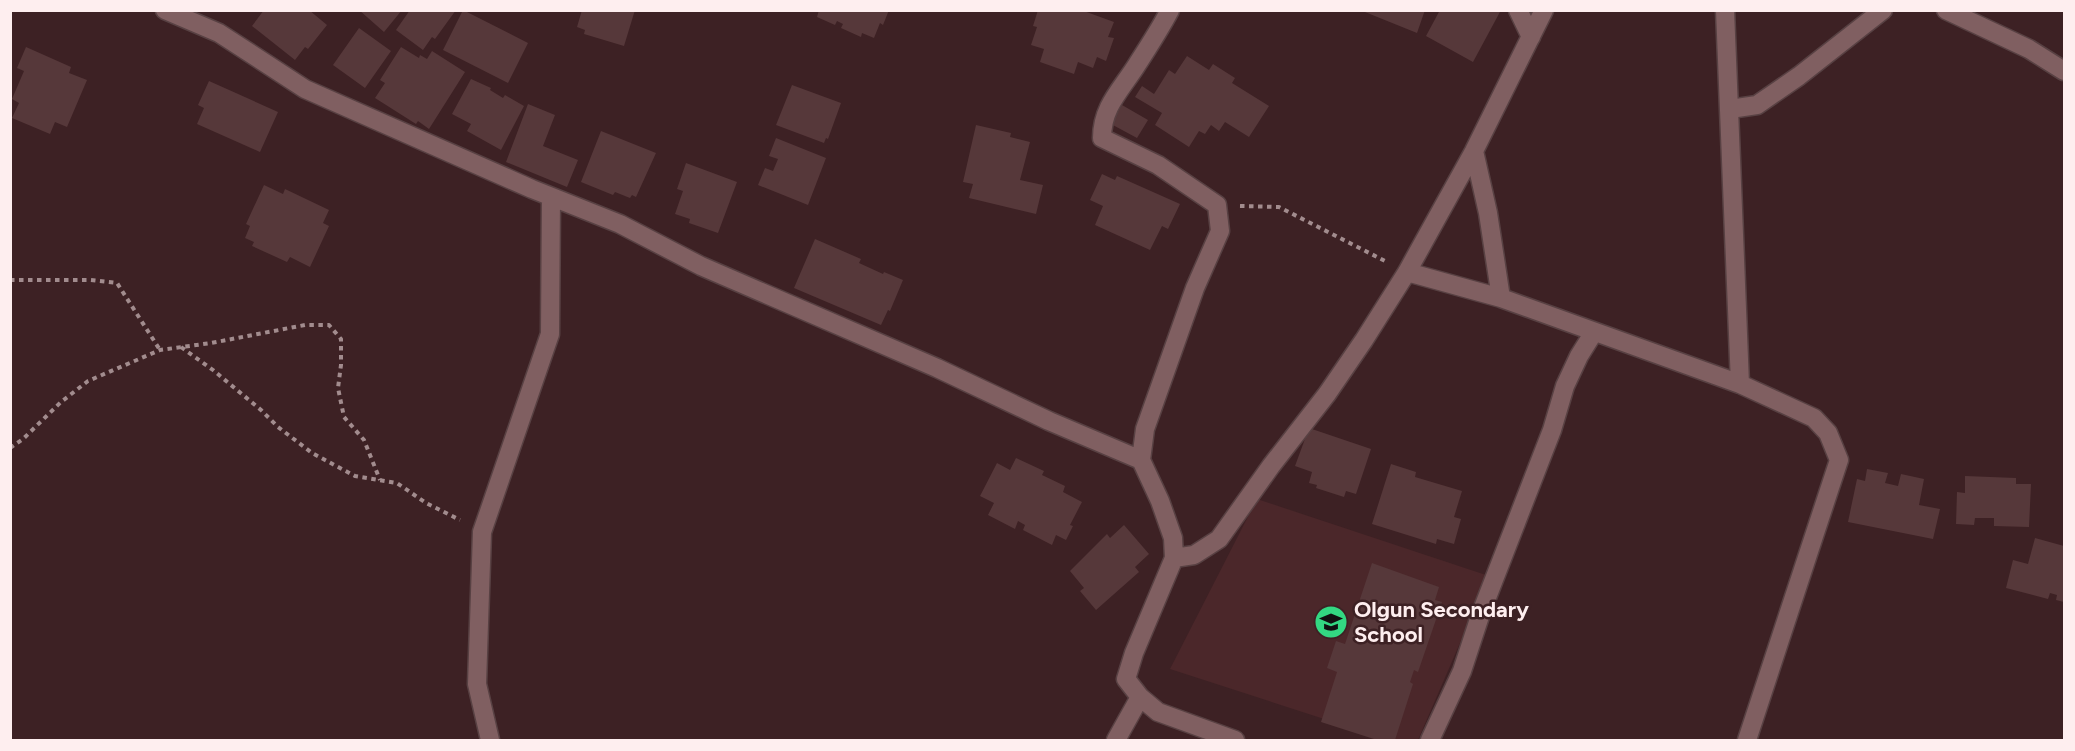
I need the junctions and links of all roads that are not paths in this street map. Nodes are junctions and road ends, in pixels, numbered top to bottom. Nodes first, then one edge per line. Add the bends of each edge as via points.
1 (165, 10) edge
2 (1170, 10) edge
3 (1518, 10) edge
4 (1544, 10) edge
5 (1725, 10) edge
6 (1883, 10) edge
7 (1946, 10) edge
8 (1531, 37) junction
9 (2064, 71) edge
10 (1730, 109) junction
11 (1474, 151) junction
12 (551, 197) junction
13 (1407, 272) junction
14 (1502, 298) junction
15 (1594, 332) junction
16 (1740, 384) junction
17 (1141, 460) junction
18 (1174, 558) junction
19 (1140, 697) junction
20 (490, 741) edge
21 (1116, 741) edge
22 (1236, 741) edge
23 (1430, 741) edge
24 (1747, 741) edge

1 - 12 street via 219,33 306,89
2 - 17 street via 1114,96 1102,123 1102,138 1158,165 1217,205 1220,231 1195,288 1145,429
3 - 8 street
4 - 8 street
5 - 10 street
6 - 10 street via 1757,105
7 - 9 street via 2029,49
8 - 11 street
10 - 16 street
11 - 13 street
11 - 14 street
12 - 17 street via 620,224 701,266
12 - 20 street via 550,334 482,531 477,684
13 - 14 street
13 - 18 street via 1327,394 1219,539 1194,555
14 - 15 street
15 - 16 street
15 - 23 street via 1565,386 1462,671
16 - 24 street via 1814,418 1828,433 1839,460
17 - 18 street via 1164,510 1173,538
18 - 19 street via 1126,679
19 - 21 street
19 - 22 street via 1158,712

